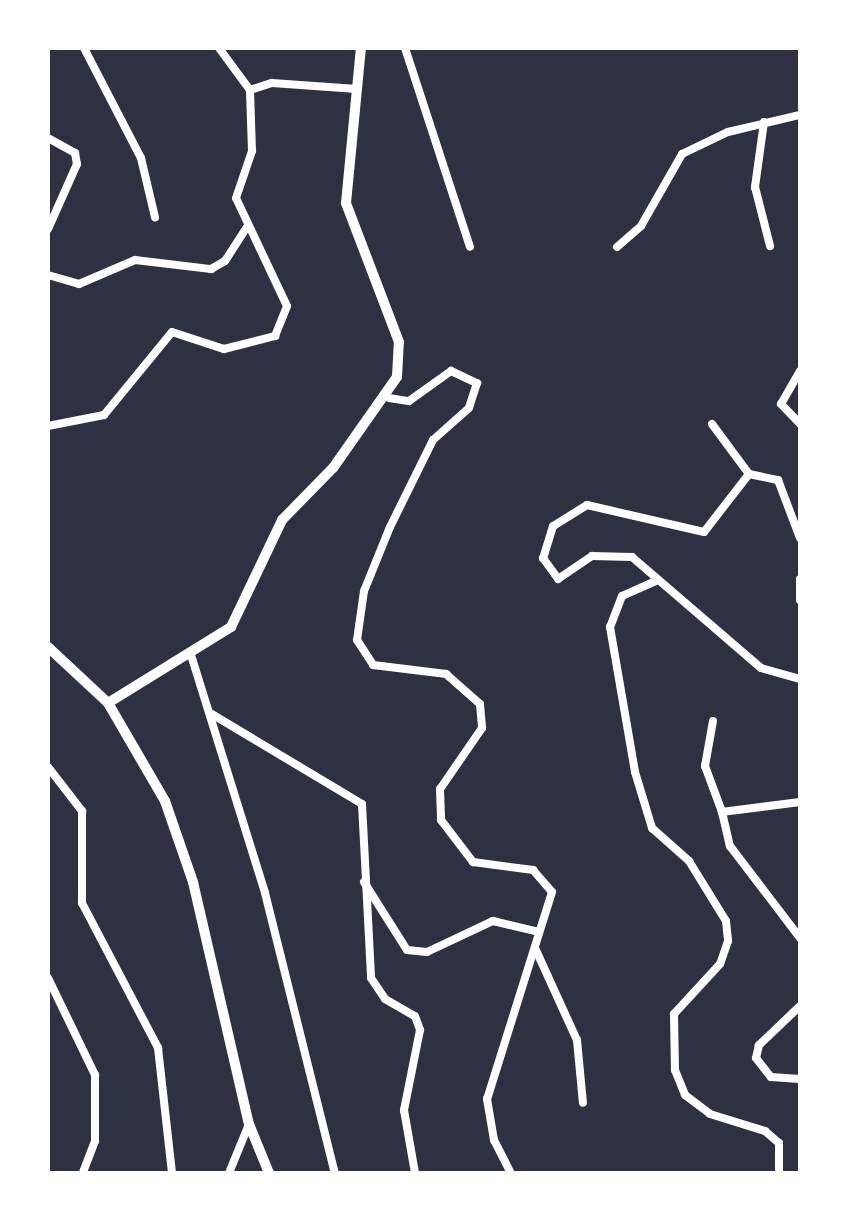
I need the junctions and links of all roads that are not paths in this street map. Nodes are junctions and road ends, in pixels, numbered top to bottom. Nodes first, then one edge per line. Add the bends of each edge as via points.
1 (84, 48) edge
2 (219, 48) edge
3 (361, 48) edge
4 (405, 48) edge
5 (357, 89) junction
6 (250, 90) junction
7 (800, 115) edge
8 (764, 122) junction
9 (48, 138) edge
10 (155, 217) dead end
11 (247, 227) junction
12 (48, 229) edge
13 (770, 246) dead end
14 (470, 247) dead end
15 (617, 247) dead end
16 (48, 275) edge
17 (800, 371) edge
18 (389, 398) junction
19 (712, 424) dead end
20 (800, 424) edge
21 (48, 426) edge
22 (749, 474) junction
23 (800, 538) edge
24 (800, 579) edge
25 (658, 580) junction
26 (800, 600) edge
27 (48, 647) edge
28 (191, 655) junction
29 (800, 679) edge
30 (108, 703) junction
31 (210, 713) junction
32 (713, 721) dead end
33 (48, 767) edge
34 (800, 802) edge
35 (722, 812) junction
36 (364, 882) junction
37 (539, 932) junction
38 (800, 938) edge
39 (535, 948) junction
40 (48, 978) edge
41 (800, 1006) edge
42 (800, 1079) edge
43 (583, 1103) dead end
44 (249, 1124) junction
45 (83, 1173) edge
46 (172, 1173) edge
47 (229, 1173) edge
48 (269, 1173) edge
49 (335, 1173) edge
50 (415, 1173) edge
51 (511, 1173) edge
52 (779, 1173) edge

1 - 10 street via 141,158
2 - 6 street
3 - 5 street
4 - 14 street
5 - 6 street via 272,83
5 - 18 street via 346,203 399,342
6 - 11 street via 252,151 235,188
7 - 8 street
8 - 13 street via 755,187
8 - 15 street via 682,154 641,226
9 - 12 street via 75,153 77,164
11 - 16 street via 211,269 135,260 79,284
11 - 21 street via 287,306 275,336 224,349 172,332 158,341 104,415
17 - 20 street via 781,404
18 - 28 street via 282,520 240,617
18 - 37 street via 409,401 451,371 477,383 469,408 433,440 390,527 364,591 357,640 373,665 446,674 480,704 482,728 437,802 461,854 483,866 542,874 552,892
19 - 22 street
22 - 23 street via 778,480
22 - 25 street via 704,532 683,533 597,505 562,516 547,537 543,558 551,578 602,554 632,557
24 - 26 street
25 - 29 street via 761,668
25 - 52 street via 622,596 610,627 637,783 652,828 689,861 726,921 728,941 720,964 674,1014 675,1070 685,1095 710,1114 765,1131 779,1143
27 - 30 street
28 - 30 street
28 - 31 street
30 - 44 street via 181,841
31 - 36 street via 316,781 357,798
31 - 49 street via 299,1014
32 - 35 street via 705,766
33 - 46 street via 82,811 82,903 158,1048
34 - 35 street
35 - 38 street via 730,846
36 - 37 street via 407,950 427,952 493,921
36 - 50 street via 371,978 420,1030 404,1110
37 - 39 street
39 - 43 street via 577,1040
39 - 51 street via 487,1099 494,1140
40 - 45 street via 95,1075 95,1141
41 - 42 street via 759,1045 756,1058 771,1077
44 - 47 street
44 - 48 street

